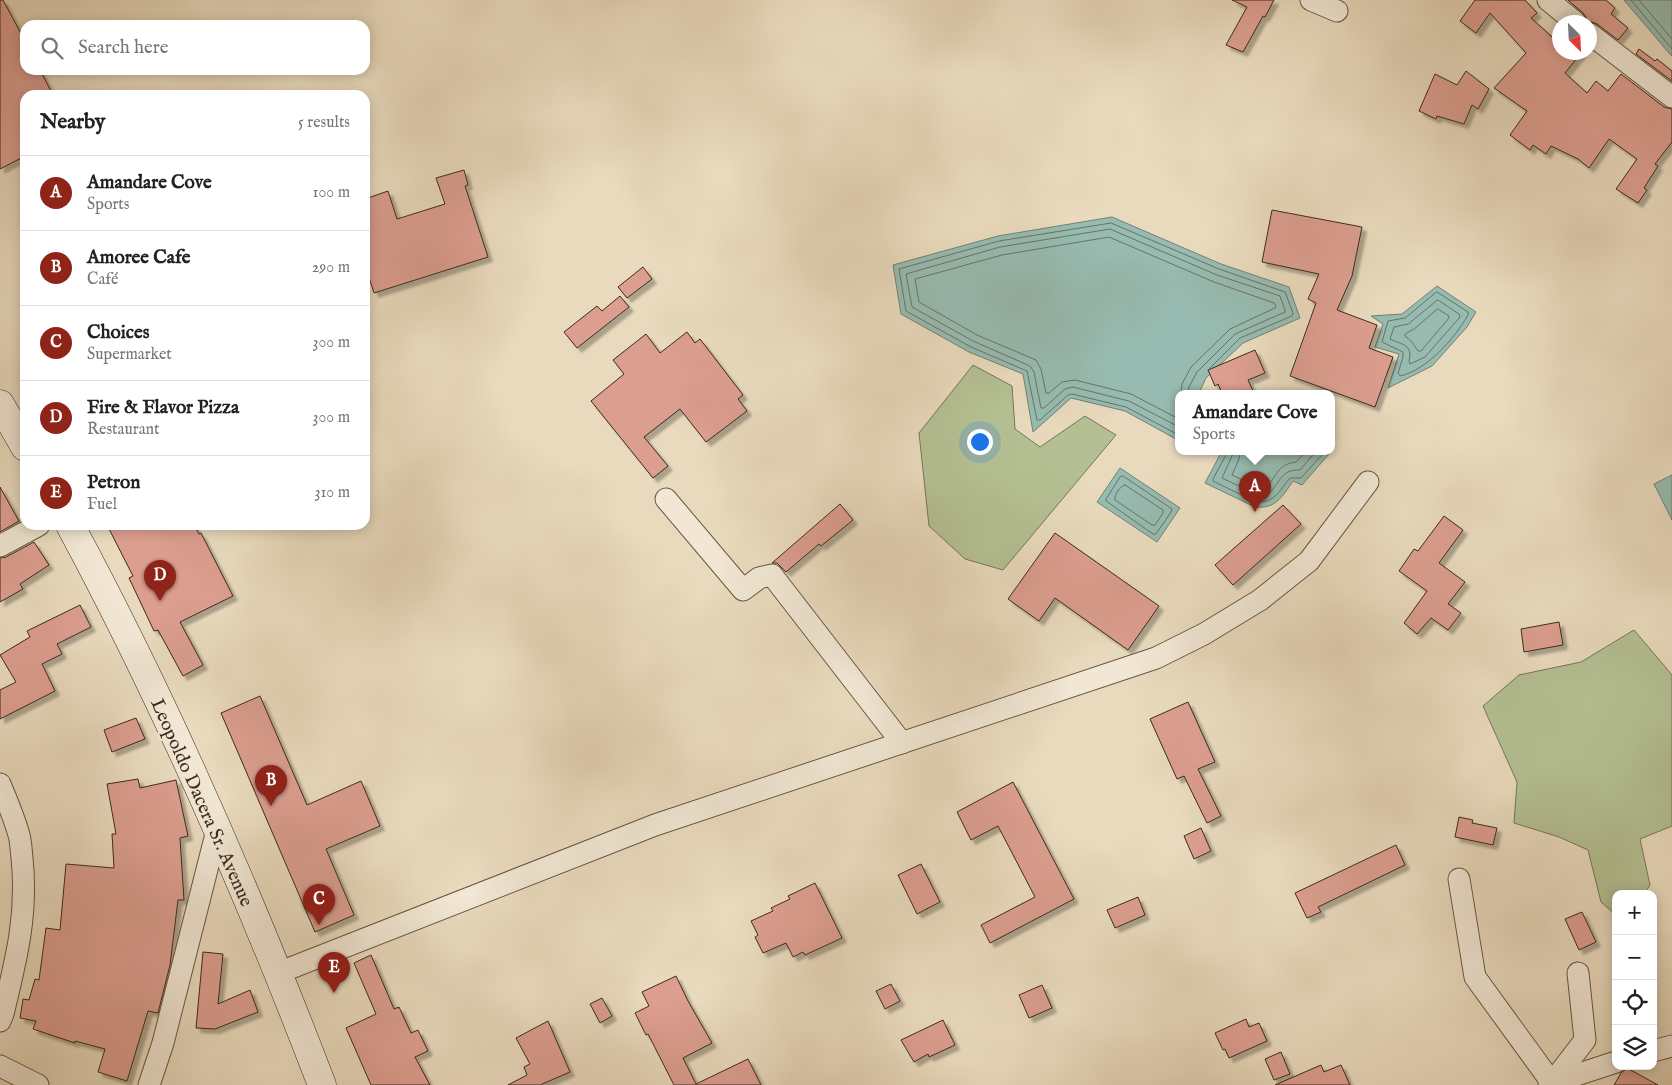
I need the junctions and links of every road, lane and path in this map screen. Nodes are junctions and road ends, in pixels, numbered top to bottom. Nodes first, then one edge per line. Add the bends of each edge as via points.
1 (1311, 0) edge
2 (1548, 0) edge
3 (1337, 11) dead end
4 (1566, 15) edge
5 (1597, 39) edge
6 (1672, 97) edge
7 (0, 404) edge
8 (20, 438) edge
9 (1368, 482) dead end
10 (666, 499) dead end
11 (30, 530) edge
12 (73, 530) edge
13 (0, 546) edge
14 (902, 743) junction
15 (0, 784) edge
16 (217, 830) junction
17 (1459, 879) dead end
18 (1578, 972) dead end
19 (278, 973) junction
20 (0, 1021) edge
21 (1672, 1046) edge
22 (1657, 1050) edge
23 (1612, 1063) edge
24 (0, 1066) edge
25 (1548, 1084) edge
26 (38, 1085) edge
27 (149, 1085) edge
28 (322, 1085) edge

1 - 3 street
2 - 4 street
5 - 6 street
7 - 8 main road
9 - 14 street via 1309,561 1260,600 1204,634 1156,658
10 - 14 street via 743,590 759,578 772,575
11 - 13 street
12 - 16 main road, Leopoldo Dacera Sr. Avenue via 178,740
14 - 19 street via 654,825
15 - 20 street via 20,837 24,901 20,944
16 - 19 main road, Leopoldo Dacera Sr. Avenue
16 - 27 street via 174,1002
17 - 25 street via 1475,977
18 - 25 street via 1585,1040
19 - 28 main road, Leopoldo Dacera Sr. Avenue
21 - 22 street
23 - 25 street
24 - 26 street

